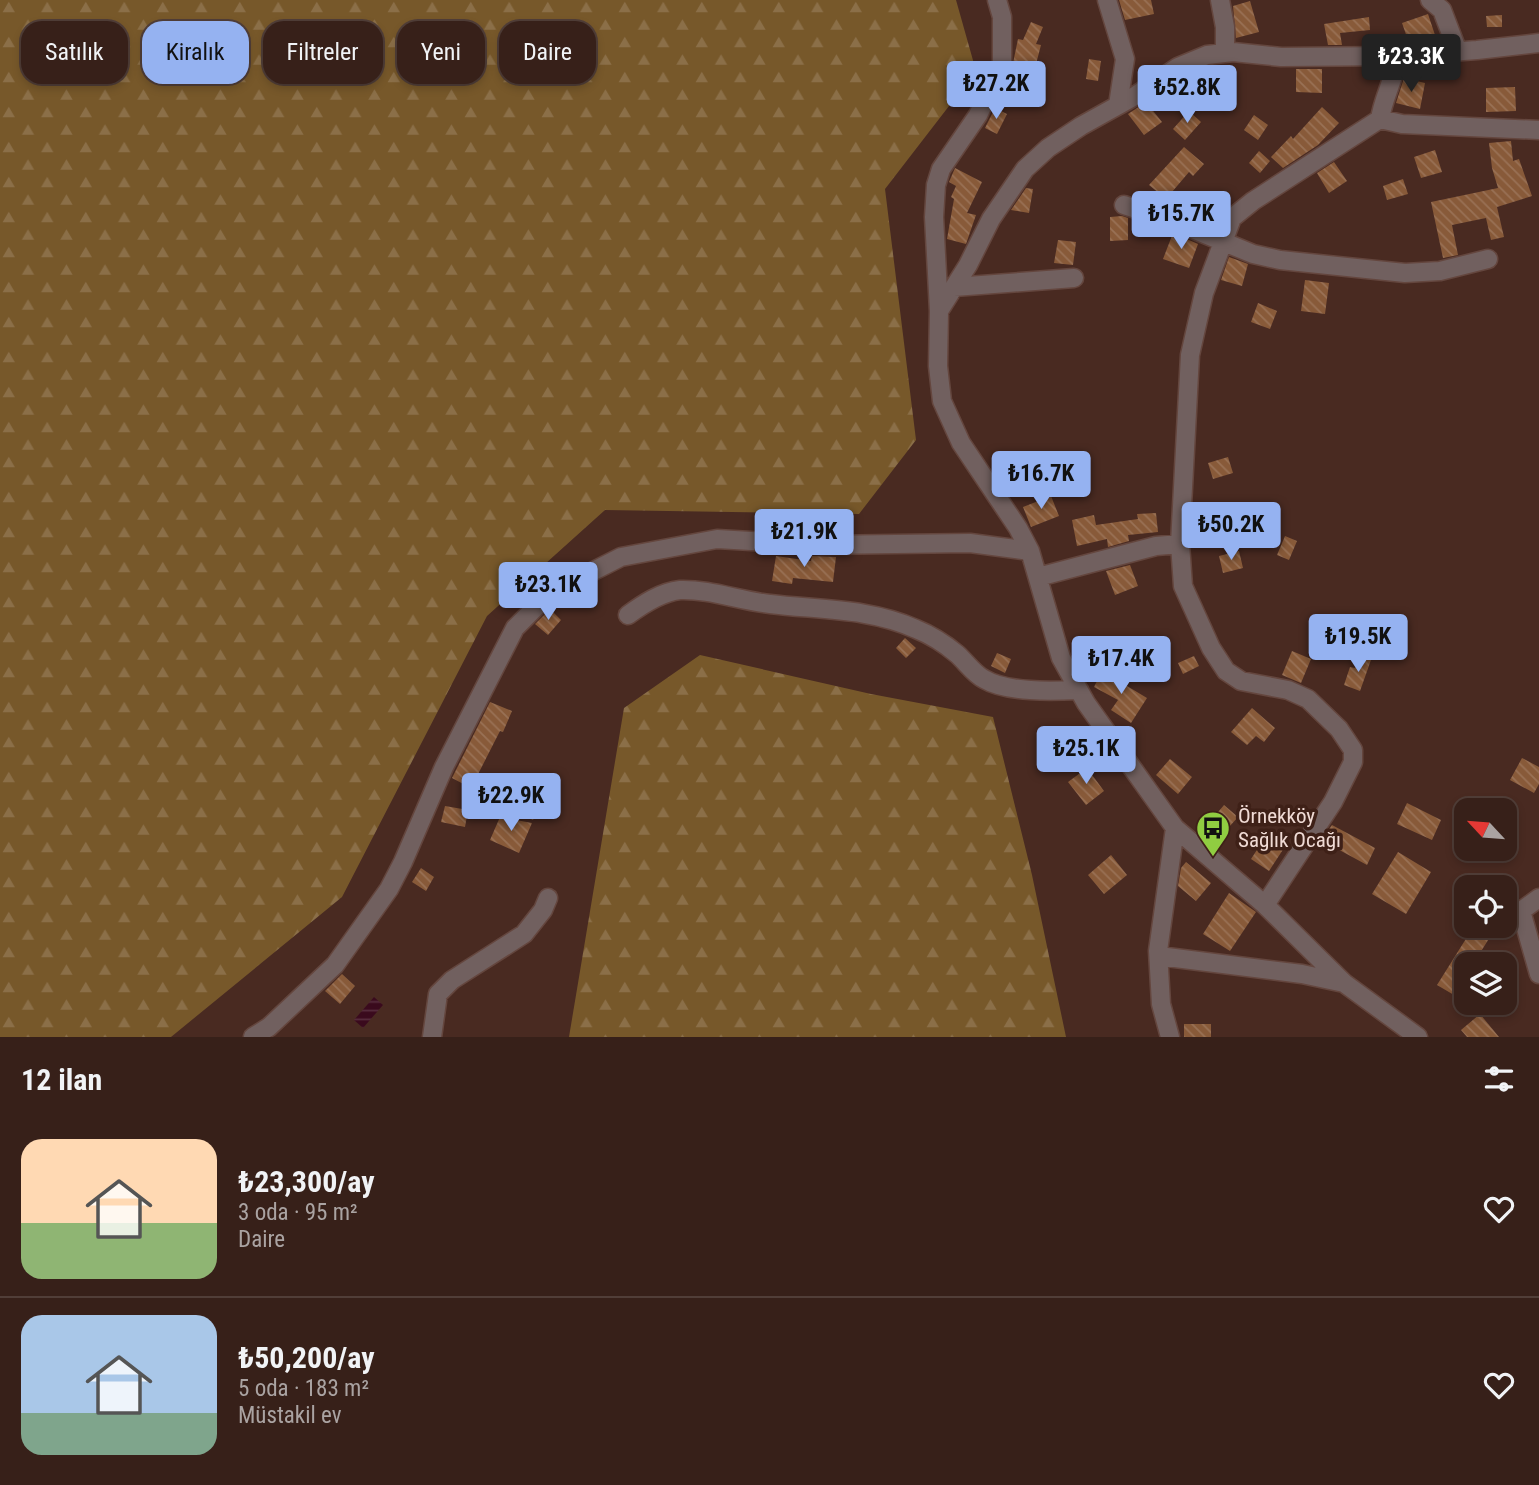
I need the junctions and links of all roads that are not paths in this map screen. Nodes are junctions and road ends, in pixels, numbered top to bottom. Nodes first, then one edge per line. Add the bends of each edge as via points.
1 (997, 0) edge
2 (1107, 0) edge
3 (1220, 0) edge
4 (1430, 0) edge
5 (1539, 43) edge
6 (1458, 52) junction
7 (1225, 53) junction
8 (1396, 56) junction
9 (1118, 105) junction
10 (1380, 119) junction
11 (1539, 130) edge
12 (1124, 205) dead end
13 (1222, 242) junction
14 (1488, 259) dead end
15 (1074, 278) dead end
16 (954, 287) junction
17 (939, 311) junction
18 (1180, 544) junction
19 (1030, 551) junction
20 (1038, 578) junction
21 (628, 615) dead end
22 (1079, 690) junction
23 (1175, 828) junction
24 (548, 898) dead end
25 (1539, 898) edge
26 (1265, 905) junction
27 (1159, 956) junction
28 (1539, 974) edge
29 (1344, 983) junction
30 (253, 1037) edge
31 (432, 1037) edge
32 (1170, 1037) edge
33 (1418, 1037) edge

1 - 17 street via 1002,17 1002,65 936,185
2 - 9 street via 1125,59
3 - 7 street
4 - 6 street via 1442,9
5 - 6 street
6 - 8 street
7 - 8 street
7 - 9 street via 1178,67
8 - 10 street
9 - 16 street via 1081,125 1026,169 991,219
10 - 11 street
10 - 13 street via 1252,201 1232,218
12 - 13 street
13 - 14 street via 1280,260 1405,273 1440,271
13 - 18 street via 1203,293 1190,355
15 - 16 street
16 - 17 street
17 - 19 street via 942,401 961,443
18 - 20 street via 1156,546
18 - 26 street via 1183,586 1226,671 1241,681 1308,699 1353,750 1353,762 1334,802
19 - 20 street
19 - 30 street via 970,543 821,545 717,539 621,557 550,593 515,628 382,899 335,965
20 - 22 street via 1061,658
21 - 22 street via 647,601 679,590 873,615 934,638 984,680 1050,691
22 - 23 street
23 - 26 street
23 - 27 street
24 - 31 street via 524,934 438,994
25 - 28 street via 1521,911
26 - 29 street
27 - 29 street
27 - 32 street via 1161,1004
29 - 33 street

